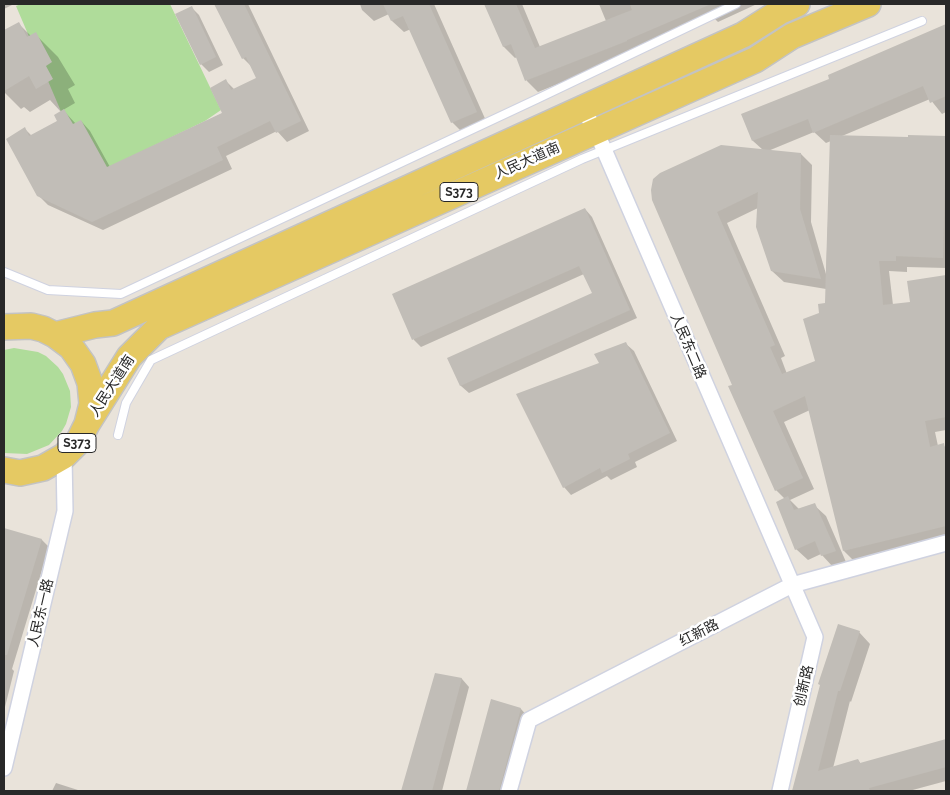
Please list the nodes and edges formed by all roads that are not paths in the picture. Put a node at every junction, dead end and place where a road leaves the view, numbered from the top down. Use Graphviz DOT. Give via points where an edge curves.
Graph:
graph roads {
  1 [pos="736,4"];
  2 [pos="797,4"];
  3 [pos="868,4"];
  4 [pos="922,21"];
  5 [pos="582,107"];
  6 [pos="596,131"];
  7 [pos="4,272"];
  8 [pos="4,309"];
  9 [pos="31,326"];
  10 [pos="4,327"];
  11 [pos="55,335"];
  12 [pos="87,424"];
  13 [pos="118,435"];
  14 [pos="64,456"];
  15 [pos="4,470"];
  16 [pos="946,543"];
  17 [pos="792,585"];
  18 [pos="4,768"];
  19 [pos="509,791"];
  20 [pos="780,791"];
  1 -- 7 [label="lane" via="121,294 48,290"];
  2 -- 5 [label="main road, 人民大道南 / S373" via="743,35"];
  3 -- 6 [label="main road, 人民大道南 / S373" via="792,36 756,60"];
  4 -- 13 [label="lane" via="582,159 151,360 126,403"];
  5 -- 6 [label="street, 人民东二路"];
  5 -- 11 [label="main road, 人民大道南 / S373" via="113,323"];
  6 -- 12 [label="main road, 人民大道南 / S373" via="159,327 129,357"];
  6 -- 17 [label="street, 人民东二路"];
  8 -- 9 [label="main road, S373"];
  9 -- 10 [label="main road, S373"];
  9 -- 11 [label="main road, S373"];
  11 -- 12 [label="main road, S373" via="71,347 83,364 90,383 92,404"];
  12 -- 14 [label="main road, S373" via="78,442"];
  14 -- 15 [label="main road, S373" via="43,468 20,472"];
  14 -- 18 [label="street, 人民东一路" via="65,511"];
  16 -- 17 [label="street, 红新路"];
  17 -- 19 [label="street, 红新路" via="529,720"];
  17 -- 20 [label="street, 创新路" via="815,637"];
}
